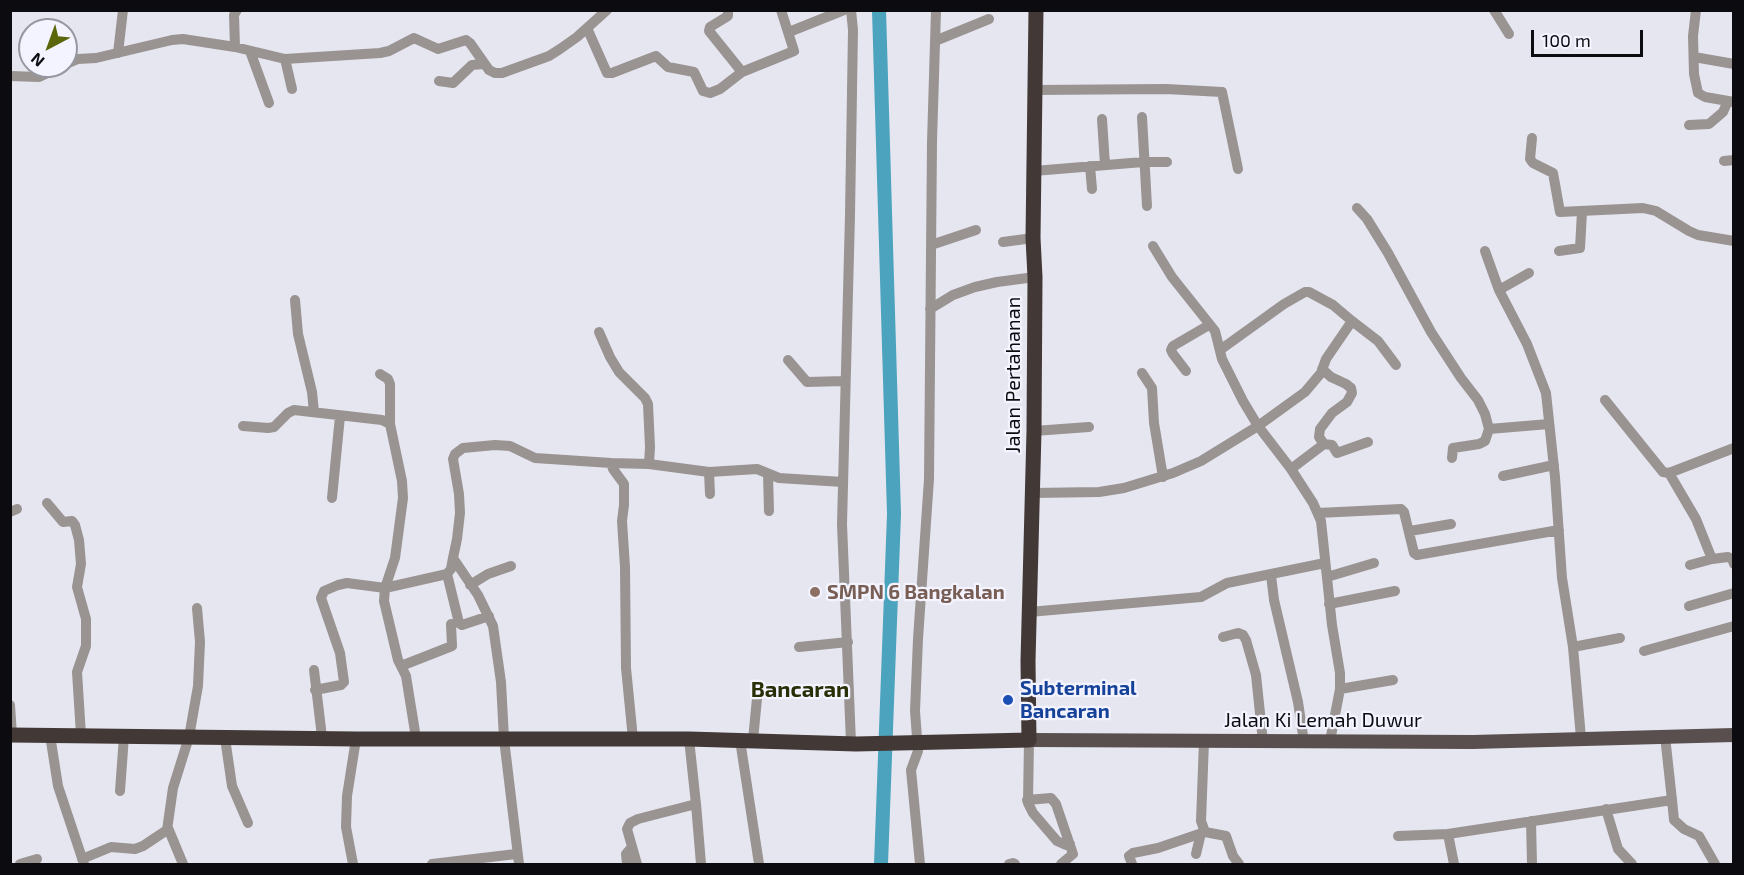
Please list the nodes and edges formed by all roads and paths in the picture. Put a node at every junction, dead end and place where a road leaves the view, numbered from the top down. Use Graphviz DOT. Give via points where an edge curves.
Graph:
graph roads {
  1 [pos="123,10"];
  2 [pos="237,10"];
  3 [pos="607,10"];
  4 [pos="728,10"];
  5 [pos="781,10"];
  6 [pos="844,10"];
  7 [pos="851,10"];
  8 [pos="936,10"];
  9 [pos="1036,10"];
  10 [pos="1494,10"];
  11 [pos="1696,10"];
  12 [pos="989,19"];
  13 [pos="587,28"];
  14 [pos="789,32"];
  15 [pos="1509,34"];
  16 [pos="935,41"];
  17 [pos="235,47"];
  18 [pos="250,51"];
  19 [pos="118,53"];
  20 [pos="1694,57"];
  21 [pos="78,59"];
  22 [pos="285,59"];
  23 [pos="484,63"];
  24 [pos="1734,64"];
  25 [pos="742,72"];
  26 [pos="439,81"];
  27 [pos="292,89"];
  28 [pos="1035,90"];
  29 [pos="1731,102"];
  30 [pos="269,103"];
  31 [pos="1142,117"];
  32 [pos="1102,119"];
  33 [pos="1689,126"];
  34 [pos="1532,138"];
  35 [pos="1143,162"];
  36 [pos="1167,162"];
  37 [pos="1105,165"];
  38 [pos="1090,166"];
  39 [pos="1238,169"];
  40 [pos="1034,171"];
  41 [pos="1092,189"];
  42 [pos="1147,206"];
  43 [pos="1357,208"];
  44 [pos="1582,212"];
  45 [pos="976,230"];
  46 [pos="1033,238"];
  47 [pos="1734,241"];
  48 [pos="1003,242"];
  49 [pos="931,245"];
  50 [pos="1153,246"];
  51 [pos="1485,251"];
  52 [pos="1559,251"];
  53 [pos="1529,273"];
  54 [pos="1035,277"];
  55 [pos="1499,290"];
  56 [pos="295,300"];
  57 [pos="930,309"];
  58 [pos="1352,321"];
  59 [pos="1209,325"];
  60 [pos="599,332"];
  61 [pos="1220,350"];
  62 [pos="788,360"];
  63 [pos="1396,364"];
  64 [pos="1322,369"];
  65 [pos="1186,371"];
  66 [pos="1142,373"];
  67 [pos="380,374"];
  68 [pos="845,381"];
  69 [pos="1605,400"];
  70 [pos="314,412"];
  71 [pos="340,416"];
  72 [pos="390,424"];
  73 [pos="1549,424"];
  74 [pos="243,426"];
  75 [pos="1258,426"];
  76 [pos="1089,427"];
  77 [pos="1489,429"];
  78 [pos="1034,430"];
  79 [pos="1368,442"];
  80 [pos="1324,444"];
  81 [pos="1734,448"];
  82 [pos="1452,458"];
  83 [pos="611,463"];
  84 [pos="649,464"];
  85 [pos="1554,465"];
  86 [pos="1291,469"];
  87 [pos="710,472"];
  88 [pos="1669,473"];
  89 [pos="768,474"];
  90 [pos="1503,476"];
  91 [pos="1163,477"];
  92 [pos="843,482"];
  93 [pos="1033,493"];
  94 [pos="710,494"];
  95 [pos="332,498"];
  96 [pos="47,503"];
  97 [pos="769,511"];
  98 [pos="1318,513"];
  99 [pos="1451,524"];
  100 [pos="1559,530"];
  101 [pos="1410,531"];
  102 [pos="453,558"];
  103 [pos="1712,559"];
  104 [pos="1325,563"];
  105 [pos="1374,563"];
  106 [pos="1734,564"];
  107 [pos="1690,565"];
  108 [pos="511,566"];
  109 [pos="447,574"];
  110 [pos="1271,575"];
  111 [pos="1327,577"];
  112 [pos="470,585"];
  113 [pos="385,588"];
  114 [pos="1395,591"];
  115 [pos="1734,593"];
  116 [pos="1329,604"];
  117 [pos="1689,606"];
  118 [pos="197,608"];
  119 [pos="1029,612"];
  120 [pos="489,616"];
  121 [pos="451,624"];
  122 [pos="1734,626"];
  123 [pos="1223,637"];
  124 [pos="1620,638"];
  125 [pos="848,642"];
  126 [pos="799,647"];
  127 [pos="1573,647"];
  128 [pos="1644,651"];
  129 [pos="401,666"];
  130 [pos="314,670"];
  131 [pos="1393,680"];
  132 [pos="758,688"];
  133 [pos="1340,689"];
  134 [pos="315,690"];
  135 [pos="10,705"];
  136 [pos="11,735"];
  137 [pos="50,735"];
  138 [pos="81,735"];
  139 [pos="1734,735"];
  140 [pos="124,736"];
  141 [pos="1665,736"];
  142 [pos="189,737"];
  143 [pos="322,737"];
  144 [pos="225,738"];
  145 [pos="416,738"];
  146 [pos="1581,738"];
  147 [pos="356,739"];
  148 [pos="504,739"];
  149 [pos="633,739"];
  150 [pos="688,739"];
  151 [pos="746,740"];
  152 [pos="1029,740"];
  153 [pos="1204,741"];
  154 [pos="1330,741"];
  155 [pos="915,742"];
  156 [pos="1263,742"];
  157 [pos="1304,742"];
  158 [pos="854,743"];
  159 [pos="120,791"];
  160 [pos="1027,800"];
  161 [pos="1672,800"];
  162 [pos="696,804"];
  163 [pos="1606,809"];
  164 [pos="1531,821"];
  165 [pos="248,823"];
  166 [pos="168,828"];
  167 [pos="1203,833"];
  168 [pos="1448,834"];
  169 [pos="1398,836"];
  170 [pos="1070,844"];
  171 [pos="632,847"];
  172 [pos="1196,854"];
  173 [pos="37,859"];
  174 [pos="518,859"];
  175 [pos="83,862"];
  176 [pos="20,864"];
  177 [pos="183,864"];
  178 [pos="353,864"];
  179 [pos="432,864"];
  180 [pos="627,864"];
  181 [pos="637,864"];
  182 [pos="701,864"];
  183 [pos="759,864"];
  184 [pos="920,864"];
  185 [pos="1009,864"];
  186 [pos="1015,864"];
  187 [pos="1061,864"];
  188 [pos="1131,864"];
  189 [pos="1239,864"];
  190 [pos="1454,864"];
  191 [pos="1532,864"];
  192 [pos="1632,864"];
  193 [pos="1715,864"];
  1 -- 19 [label="street"];
  2 -- 17 [label="street"];
  3 -- 13 [label="street"];
  4 -- 25 [label="street" via="728,16 709,31"];
  5 -- 14 [label="street"];
  6 -- 14 [label="street"];
  7 -- 68 [label="street"];
  8 -- 16 [label="street"];
  9 -- 28 [label="highway, Jalan Pertahanan"];
  10 -- 15 [label="street"];
  11 -- 20 [label="street"];
  12 -- 16 [label="street"];
  13 -- 23 [label="street" via="549,56 509,71 495,73"];
  13 -- 25 [label="street" via="607,73 656,56 668,67 694,72 703,91 710,93"];
  14 -- 25 [label="street" via="794,45 792,53"];
  16 -- 49 [label="street"];
  17 -- 18 [label="street"];
  17 -- 19 [label="street" via="183,39"];
  18 -- 22 [label="street"];
  18 -- 30 [label="street"];
  19 -- 21 [label="street"];
  20 -- 24 [label="street"];
  20 -- 29 [label="street" via="1698,93"];
  22 -- 23 [label="street" via="380,53 414,38 438,49 466,40"];
  22 -- 27 [label="street"];
  23 -- 26 [label="street" via="472,64 453,83"];
  28 -- 39 [label="street" via="1166,88 1222,92"];
  28 -- 40 [label="highway, Jalan Pertahanan"];
  29 -- 33 [label="street" via="1709,124"];
  31 -- 35 [label="street"];
  32 -- 37 [label="street"];
  34 -- 44 [label="street" via="1530,159 1552,173 1558,211"];
  35 -- 36 [label="street"];
  35 -- 37 [label="street"];
  35 -- 42 [label="street"];
  37 -- 38 [label="street"];
  38 -- 40 [label="street"];
  38 -- 41 [label="street"];
  40 -- 46 [label="highway, Jalan Pertahanan"];
  43 -- 77 [label="street" via="1388,252 1449,360 1478,400"];
  44 -- 47 [label="street" via="1643,208 1656,211 1689,231"];
  44 -- 52 [label="street" via="1580,248"];
  45 -- 49 [label="street"];
  46 -- 48 [label="street"];
  46 -- 54 [label="highway, Jalan Pertahanan"];
  49 -- 57 [label="street"];
  50 -- 59 [label="street"];
  51 -- 55 [label="street"];
  53 -- 55 [label="street"];
  54 -- 57 [label="street" via="975,287"];
  54 -- 78 [label="highway, Jalan Pertahanan"];
  55 -- 73 [label="street" via="1527,344 1546,393"];
  56 -- 70 [label="street"];
  57 -- 155 [label="street" via="929,480"];
  58 -- 61 [label="street" via="1333,305 1305,292"];
  58 -- 63 [label="street" via="1378,341"];
  58 -- 64 [label="street"];
  59 -- 61 [label="street"];
  59 -- 65 [label="street" via="1173,346 1173,354"];
  60 -- 84 [label="street" via="619,372 648,404"];
  61 -- 75 [label="street"];
  62 -- 68 [label="street" via="807,382"];
  64 -- 75 [label="street" via="1297,399"];
  64 -- 80 [label="street" via="1347,384 1352,393 1320,429 1319,437"];
  66 -- 91 [label="street" via="1152,388"];
  67 -- 72 [label="street" via="390,384"];
  68 -- 92 [label="street"];
  69 -- 88 [label="street" via="1663,472"];
  70 -- 71 [label="street"];
  70 -- 74 [label="street" via="292,410 268,428"];
  71 -- 72 [label="street"];
  71 -- 95 [label="street"];
  72 -- 113 [label="street" via="403,498 395,558"];
  73 -- 77 [label="street"];
  73 -- 85 [label="street"];
  75 -- 86 [label="street"];
  75 -- 91 [label="street" via="1201,461"];
  76 -- 78 [label="street"];
  77 -- 82 [label="street" via="1482,443 1453,448"];
  78 -- 93 [label="highway, Jalan Pertahanan"];
  79 -- 80 [label="street" via="1338,453 1332,445"];
  80 -- 86 [label="street"];
  81 -- 88 [label="street"];
  83 -- 84 [label="street"];
  83 -- 102 [label="street" via="535,458 510,446 459,450 453,459 459,513"];
  83 -- 149 [label="street" via="624,484 626,668"];
  84 -- 87 [label="street"];
  85 -- 90 [label="street"];
  85 -- 100 [label="street"];
  86 -- 98 [label="street"];
  87 -- 89 [label="street" via="757,469"];
  87 -- 94 [label="street"];
  88 -- 103 [label="street" via="1696,519"];
  89 -- 92 [label="street"];
  89 -- 97 [label="street"];
  91 -- 93 [label="street" via="1099,492"];
  92 -- 125 [label="street"];
  93 -- 119 [label="highway, Jalan Pertahanan"];
  96 -- 138 [label="street" via="63,522 72,521 79,540 81,564 77,587 86,620 86,646 77,672"];
  98 -- 101 [label="street" via="1401,509"];
  98 -- 104 [label="street"];
  99 -- 101 [label="street"];
  100 -- 101 [label="street" via="1417,555"];
  100 -- 127 [label="street"];
  102 -- 109 [label="street"];
  102 -- 112 [label="street"];
  103 -- 106 [label="street" via="1729,557"];
  103 -- 107 [label="street"];
  104 -- 110 [label="street"];
  104 -- 111 [label="street"];
  105 -- 111 [label="street"];
  108 -- 112 [label="street"];
  109 -- 113 [label="street"];
  109 -- 120 [label="street" via="459,624"];
  110 -- 119 [label="street" via="1227,583 1201,597"];
  110 -- 157 [label="street"];
  111 -- 116 [label="street"];
  112 -- 120 [label="street"];
  113 -- 129 [label="street" via="385,610"];
  113 -- 134 [label="street" via="347,583 322,594 340,653 344,682 341,686"];
  114 -- 116 [label="street"];
  115 -- 117 [label="street"];
  116 -- 133 [label="street"];
  118 -- 142 [label="street" via="201,667"];
  119 -- 152 [label="highway, Jalan Pertahanan"];
  120 -- 148 [label="street" via="501,682"];
  121 -- 129 [label="street" via="452,646"];
  122 -- 128 [label="street"];
  123 -- 156 [label="street" via="1238,633 1246,640 1256,675"];
  124 -- 127 [label="street"];
  125 -- 126 [label="street"];
  125 -- 158 [label="street"];
  127 -- 146 [label="street"];
  129 -- 145 [label="street"];
  130 -- 134 [label="street"];
  131 -- 133 [label="street"];
  132 -- 151 [label="street"];
  133 -- 154 [label="street"];
  134 -- 143 [label="street"];
  135 -- 136 [label="street"];
  136 -- 137 [label="highway, Jalan Ki Lemah Duwur"];
  137 -- 138 [label="highway, Jalan Ki Lemah Duwur"];
  137 -- 175 [label="street" via="58,786"];
  138 -- 140 [label="highway, Jalan Ki Lemah Duwur"];
  139 -- 141 [label="main road, Jalan Ki Lemah Duwur"];
  140 -- 142 [label="highway, Jalan Ki Lemah Duwur"];
  140 -- 159 [label="street"];
  141 -- 146 [label="main road, Jalan Ki Lemah Duwur"];
  141 -- 161 [label="street"];
  142 -- 144 [label="highway, Jalan Ki Lemah Duwur"];
  142 -- 166 [label="street" via="173,788"];
  143 -- 144 [label="highway, Jalan Ki Lemah Duwur"];
  143 -- 147 [label="highway, Jalan Ki Lemah Duwur"];
  144 -- 165 [label="street" via="232,786"];
  145 -- 147 [label="highway, Jalan Ki Lemah Duwur"];
  145 -- 148 [label="highway, Jalan Ki Lemah Duwur"];
  146 -- 154 [label="main road, Jalan Ki Lemah Duwur"];
  147 -- 178 [label="street" via="346,827"];
  148 -- 149 [label="highway, Jalan Ki Lemah Duwur"];
  148 -- 174 [label="street"];
  149 -- 150 [label="highway, Jalan Ki Lemah Duwur"];
  150 -- 151 [label="highway, Jalan Ki Lemah Duwur"];
  150 -- 162 [label="street"];
  151 -- 158 [label="highway, Jalan Ki Lemah Duwur"];
  151 -- 183 [label="street"];
  152 -- 153 [label="main road, Jalan Ki Lemah Duwur"];
  152 -- 155 [label="highway, Jalan Ki Lemah Duwur"];
  152 -- 160 [label="street"];
  153 -- 156 [label="main road, Jalan Ki Lemah Duwur"];
  153 -- 167 [label="street"];
  154 -- 157 [label="main road, Jalan Ki Lemah Duwur"];
  155 -- 158 [label="highway, Jalan Ki Lemah Duwur"];
  155 -- 184 [label="street" via="918,751 911,770"];
  156 -- 157 [label="main road, Jalan Ki Lemah Duwur"];
  160 -- 170 [label="street" via="1057,841"];
  160 -- 170 [label="street" via="1053,800"];
  161 -- 163 [label="street"];
  161 -- 193 [label="street" via="1674,819 1700,836"];
  162 -- 171 [label="street" via="633,821 627,829"];
  162 -- 182 [label="street"];
  163 -- 164 [label="street"];
  163 -- 192 [label="street" via="1618,849"];
  164 -- 168 [label="street"];
  164 -- 191 [label="street"];
  166 -- 175 [label="street" via="143,846 111,848"];
  166 -- 177 [label="street"];
  167 -- 172 [label="street"];
  167 -- 188 [label="street" via="1158,849 1132,853 1128,856"];
  167 -- 189 [label="street" via="1226,836"];
  168 -- 169 [label="street"];
  168 -- 190 [label="street"];
  170 -- 187 [label="street" via="1073,854"];
  171 -- 180 [label="street" via="626,854"];
  171 -- 181 [label="street"];
  173 -- 176 [label="street"];
  174 -- 179 [label="street"];
  185 -- 186 [label="street"];
}
